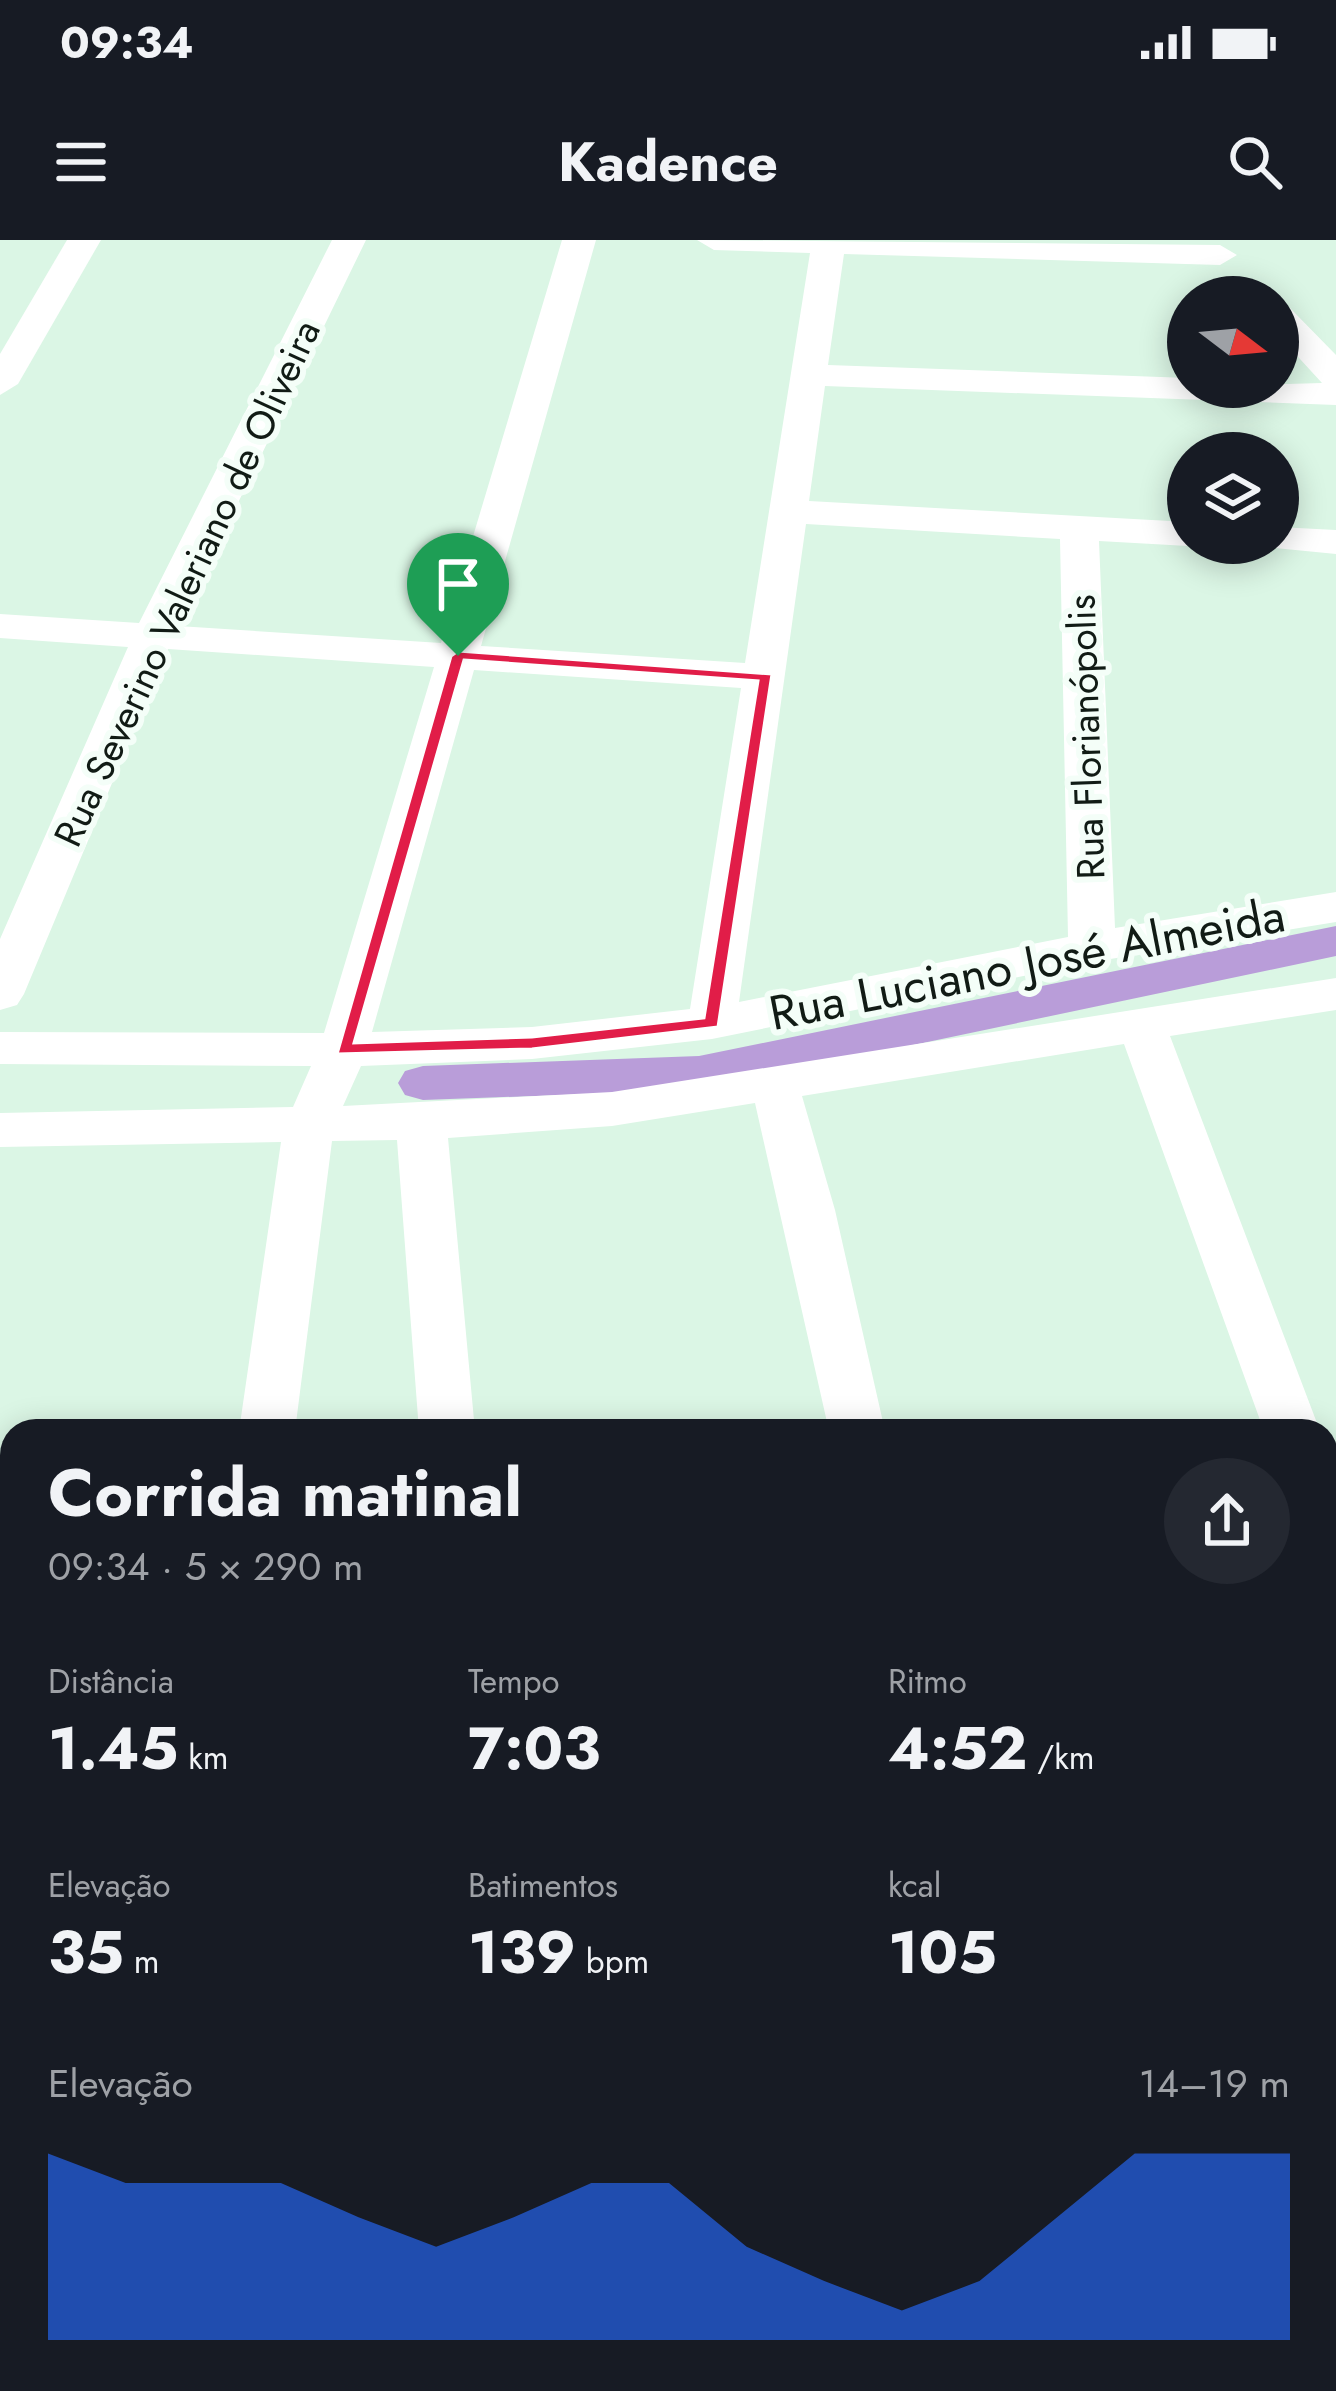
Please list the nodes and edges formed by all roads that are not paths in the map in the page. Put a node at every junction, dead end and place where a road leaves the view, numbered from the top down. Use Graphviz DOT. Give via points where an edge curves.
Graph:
graph roads {
  1 [pos="84,240"];
  2 [pos="349,240"];
  3 [pos="579,240"];
  4 [pos="714,240"];
  5 [pos="829,243"];
  6 [pos="1219,247"];
  7 [pos="1242,276"];
  8 [pos="1299,337"];
  9 [pos="812,375"];
  10 [pos="1336,376"];
  11 [pos="0,385"];
  12 [pos="1336,394"];
  13 [pos="789,527"];
  14 [pos="1167,536"];
  15 [pos="1299,540"];
  16 [pos="1336,542"];
  17 [pos="1080,543"];
  18 [pos="0,626"];
  19 [pos="154,633"];
  20 [pos="458,656"];
  21 [pos="766,677"];
  22 [pos="1332,906"];
  23 [pos="1092,947"];
  24 [pos="0,994"];
  25 [pos="1336,994"];
  26 [pos="712,1023"];
  27 [pos="1142,1027"];
  28 [pos="0,1048"];
  29 [pos="343,1050"];
  30 [pos="775,1087"];
  31 [pos="421,1123"];
  32 [pos="309,1126"];
  33 [pos="0,1130"];
  34 [pos="269,1419"];
  35 [pos="446,1419"];
  36 [pos="854,1419"];
  37 [pos="1288,1419"];
  1 -- 11 [label="street"];
  2 -- 19 [label="street, Rua Severino Valeriano de Oliveira"];
  3 -- 20 [label="street"];
  4 -- 5 [label="street"];
  5 -- 6 [label="street"];
  5 -- 9 [label="street"];
  6 -- 7 [label="street"];
  8 -- 10 [label="street"];
  9 -- 12 [label="street"];
  9 -- 13 [label="street"];
  13 -- 17 [label="street"];
  13 -- 21 [label="street"];
  14 -- 17 [label="street"];
  15 -- 16 [label="street"];
  17 -- 23 [label="street, Rua Florianópolis"];
  18 -- 19 [label="street"];
  19 -- 20 [label="street"];
  19 -- 24 [label="street, Rua Severino Valeriano de Oliveira"];
  20 -- 21 [label="street"];
  20 -- 29 [label="street"];
  21 -- 26 [label="street"];
  22 -- 23 [label="street, Rua Luciano José Almeida"];
  23 -- 26 [label="street, Rua Luciano José Almeida"];
  25 -- 27 [label="street, Rua Luciano José Almeida"];
  26 -- 29 [label="street, Rua Luciano José Almeida" via="532,1043"];
  27 -- 30 [label="street, Rua Luciano José Almeida"];
  27 -- 37 [label="street"];
  28 -- 29 [label="street, Rua Luciano José Almeida"];
  29 -- 32 [label="street"];
  30 -- 31 [label="street, Rua Luciano José Almeida"];
  30 -- 36 [label="street"];
  31 -- 32 [label="street, Rua Luciano José Almeida"];
  31 -- 35 [label="street"];
  32 -- 33 [label="street, Rua Luciano José Almeida"];
  32 -- 34 [label="street"];
}
